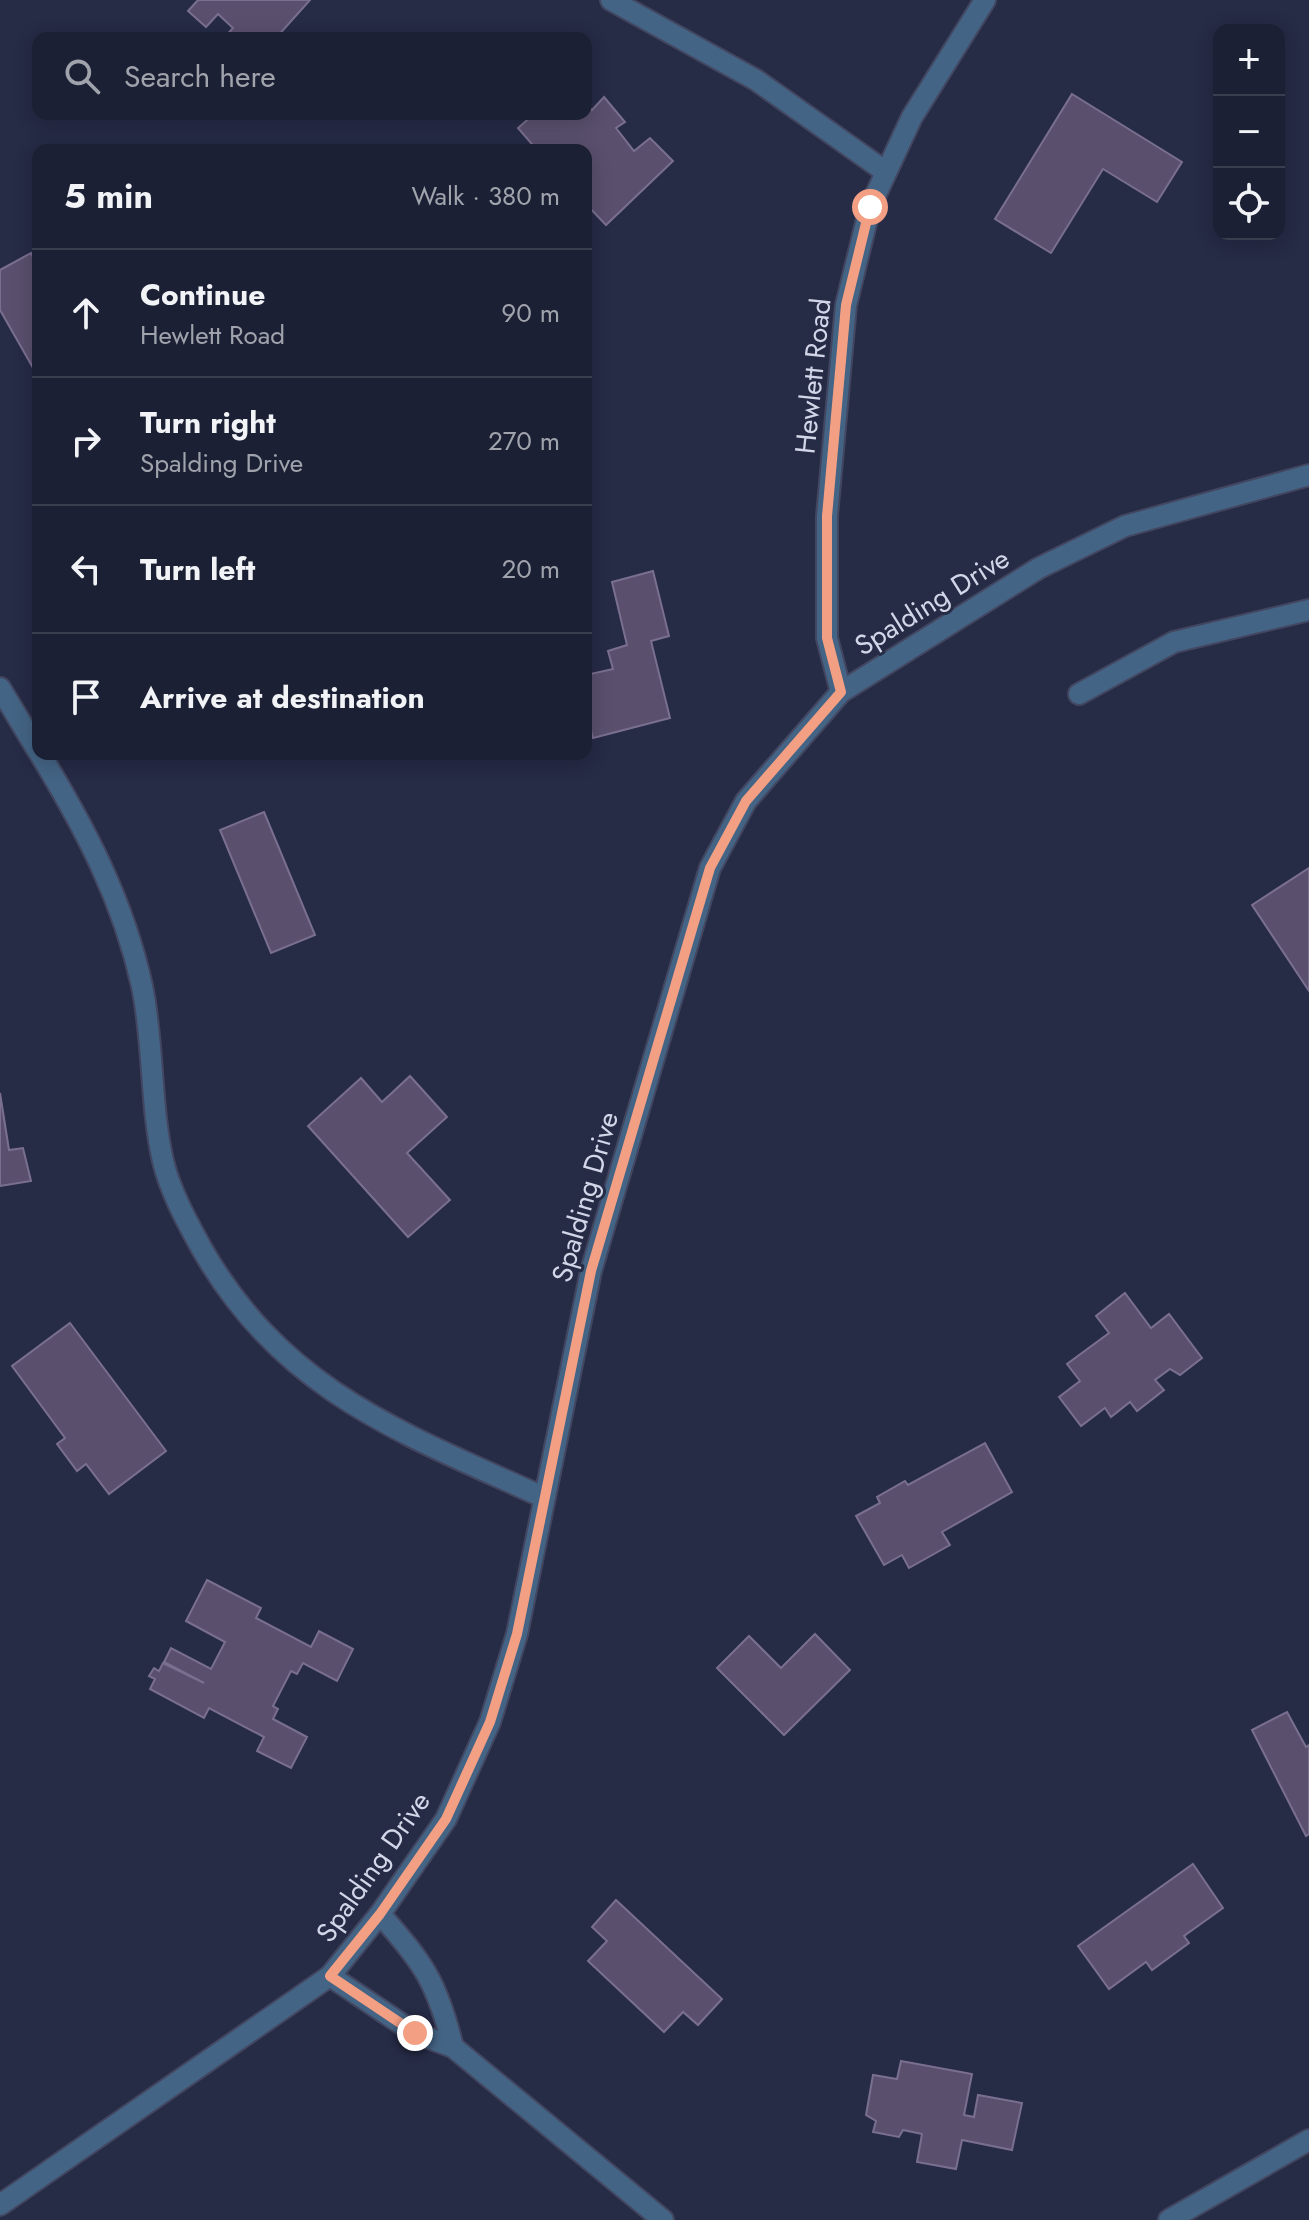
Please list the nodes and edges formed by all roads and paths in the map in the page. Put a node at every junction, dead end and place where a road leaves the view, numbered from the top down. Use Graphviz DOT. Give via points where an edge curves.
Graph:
graph roads {
  1 [pos="611,0"];
  2 [pos="985,0"];
  3 [pos="886,172"];
  4 [pos="1309,475"];
  5 [pos="1309,610"];
  6 [pos="0,688"];
  7 [pos="841,692"];
  8 [pos="1079,694"];
  9 [pos="32,741"];
  10 [pos="44,760"];
  11 [pos="543,1497"];
  12 [pos="380,1914"];
  13 [pos="330,1976"];
  14 [pos="453,2047"];
  15 [pos="1309,2140"];
  16 [pos="0,2205"];
  17 [pos="663,2220"];
  18 [pos="1169,2220"];
  1 -- 3 [label="street" via="756,80"];
  2 -- 3 [label="street, Hewlett Road" via="912,117"];
  3 -- 7 [label="street, Hewlett Road" via="870,207 846,305 827,516 827,638"];
  4 -- 7 [label="street, Spalding Drive" via="1125,526 1039,568"];
  5 -- 8 [label="street" via="1174,642"];
  6 -- 9 [label="street"];
  7 -- 11 [label="street, Spalding Drive" via="746,801 710,868 591,1271"];
  10 -- 11 [label="street" via="116,894 142,987 163,1161 185,1219 219,1279 272,1343 336,1396"];
  11 -- 12 [label="street, Spalding Drive" via="517,1634 490,1722 446,1819"];
  12 -- 13 [label="street, Spalding Drive"];
  12 -- 14 [label="street" via="423,1963 443,2005"];
  13 -- 14 [label="street" via="415,2033"];
  13 -- 16 [label="street, Spalding Drive"];
  14 -- 17 [label="street"];
  15 -- 18 [label="street"];
}
